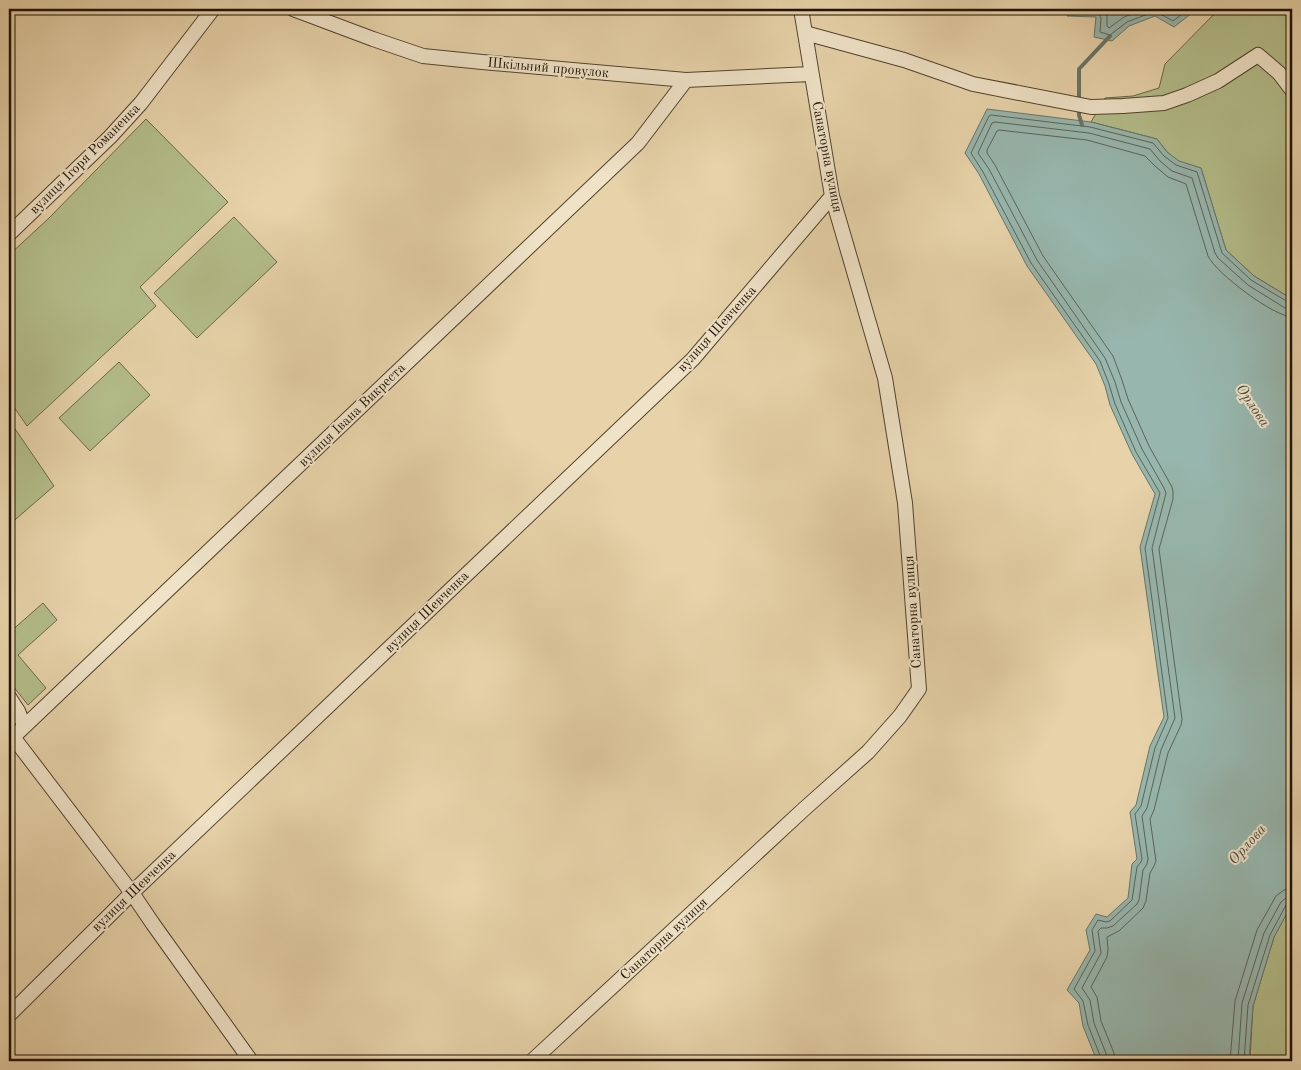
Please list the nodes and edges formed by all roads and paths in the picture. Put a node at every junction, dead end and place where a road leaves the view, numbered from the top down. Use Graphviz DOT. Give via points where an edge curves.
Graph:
graph roads {
  1 [pos="213,9"];
  2 [pos="293,9"];
  3 [pos="800,9"];
  4 [pos="805,33"];
  5 [pos="812,74"];
  6 [pos="686,80"];
  7 [pos="1292,90"];
  8 [pos="832,196"];
  9 [pos="9,234"];
  10 [pos="9,697"];
  11 [pos="24,726"];
  12 [pos="11,739"];
  13 [pos="132,893"];
  14 [pos="9,1015"];
  15 [pos="251,1061"];
  16 [pos="532,1061"];
  1 -- 9 [label="street, вулиця Ігоря Романенка" via="123,123"];
  2 -- 6 [label="street, Шкільний провулок" via="423,56"];
  3 -- 4 [label="street, Санаторна вулиця"];
  4 -- 5 [label="street, Санаторна вулиця"];
  4 -- 7 [label="street" via="904,60 973,84 1091,107 1164,103 1187,96 1258,56 1279,73"];
  5 -- 6 [label="street, Шкільний провулок"];
  5 -- 8 [label="street, Санаторна вулиця"];
  6 -- 11 [label="street, вулиця Івана Викреста" via="638,143"];
  8 -- 13 [label="street, вулиця Шевченка" via="693,359"];
  8 -- 16 [label="street, Санаторна вулиця" via="885,378 905,503 919,689 868,752"];
  10 -- 11 [label="street"];
  11 -- 12 [label="street, вулиця Івана Викреста"];
  12 -- 13 [label="street"];
  13 -- 14 [label="street, вулиця Шевченка"];
  13 -- 15 [label="street"];
}
